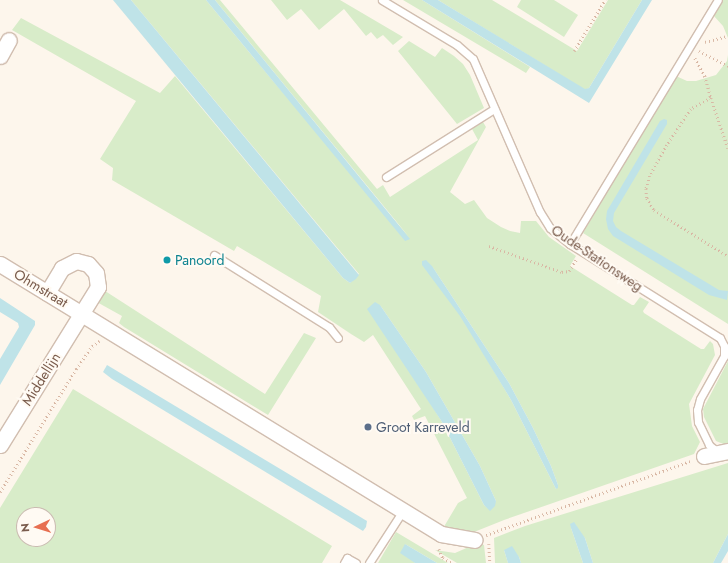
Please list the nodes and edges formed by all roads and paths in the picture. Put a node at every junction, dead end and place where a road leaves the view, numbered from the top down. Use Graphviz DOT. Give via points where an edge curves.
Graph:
graph roads {
  1 [pos="382,0"];
  2 [pos="605,0"];
  3 [pos="718,0"];
  4 [pos="728,36"];
  5 [pos="9,40"];
  6 [pos="689,47"];
  7 [pos="574,51"];
  8 [pos="0,56"];
  9 [pos="728,66"];
  10 [pos="711,98"];
  11 [pos="494,109"];
  12 [pos="728,148"];
  13 [pos="386,177"];
  14 [pos="570,244"];
  15 [pos="489,246"];
  16 [pos="581,250"];
  17 [pos="214,255"];
  18 [pos="728,256"];
  19 [pos="0,264"];
  20 [pos="47,292"];
  21 [pos="82,313"];
  22 [pos="338,338"];
  23 [pos="98,342"];
  24 [pos="0,445"];
  25 [pos="724,452"];
  26 [pos="704,456"];
  27 [pos="0,492"];
  28 [pos="402,512"];
  29 [pos="474,540"];
  30 [pos="438,547"];
  31 [pos="344,563"];
  32 [pos="356,563"];
  33 [pos="369,563"];
  34 [pos="452,563"];
  35 [pos="490,563"];
  1 -- 11 [label="lane, Oude-Stationsweg" via="457,45 473,59"];
  2 -- 7 [label="path"];
  3 -- 6 [label="lane"];
  4 -- 6 [label="path"];
  5 -- 8 [label="street"];
  6 -- 9 [label="path"];
  6 -- 10 [label="path" via="705,76"];
  6 -- 14 [label="lane"];
  10 -- 12 [label="path"];
  10 -- 18 [label="path" via="691,109 667,145 650,176 646,188 647,198 654,210"];
  11 -- 13 [label="lane"];
  11 -- 14 [label="lane, Oude-Stationsweg" via="545,222"];
  14 -- 16 [label="lane, Oude-Stationsweg"];
  15 -- 16 [label="path" via="562,272 569,271"];
  16 -- 25 [label="lane, Oude-Stationsweg" via="720,338 724,346 724,356 696,410 698,422 709,444"];
  17 -- 22 [label="lane" via="329,328"];
  19 -- 20 [label="street, Ohmstraat"];
  20 -- 21 [label="street, Ohmstraat"];
  20 -- 21 [label="street, Middellijn" via="62,268 76,260 88,264 96,273 98,286"];
  21 -- 24 [label="street, Middellijn"];
  21 -- 28 [label="street"];
  23 -- 27 [label="path" via="92,346 76,369"];
  25 -- 26 [label="street, Oude-Stationsweg"];
  26 -- 35 [label="path" via="489,534"];
  28 -- 29 [label="street" via="441,534"];
  28 -- 33 [label="lane"];
  30 -- 34 [label="path" via="443,558"];
  31 -- 32 [label="lane" via="347,558"];
}
